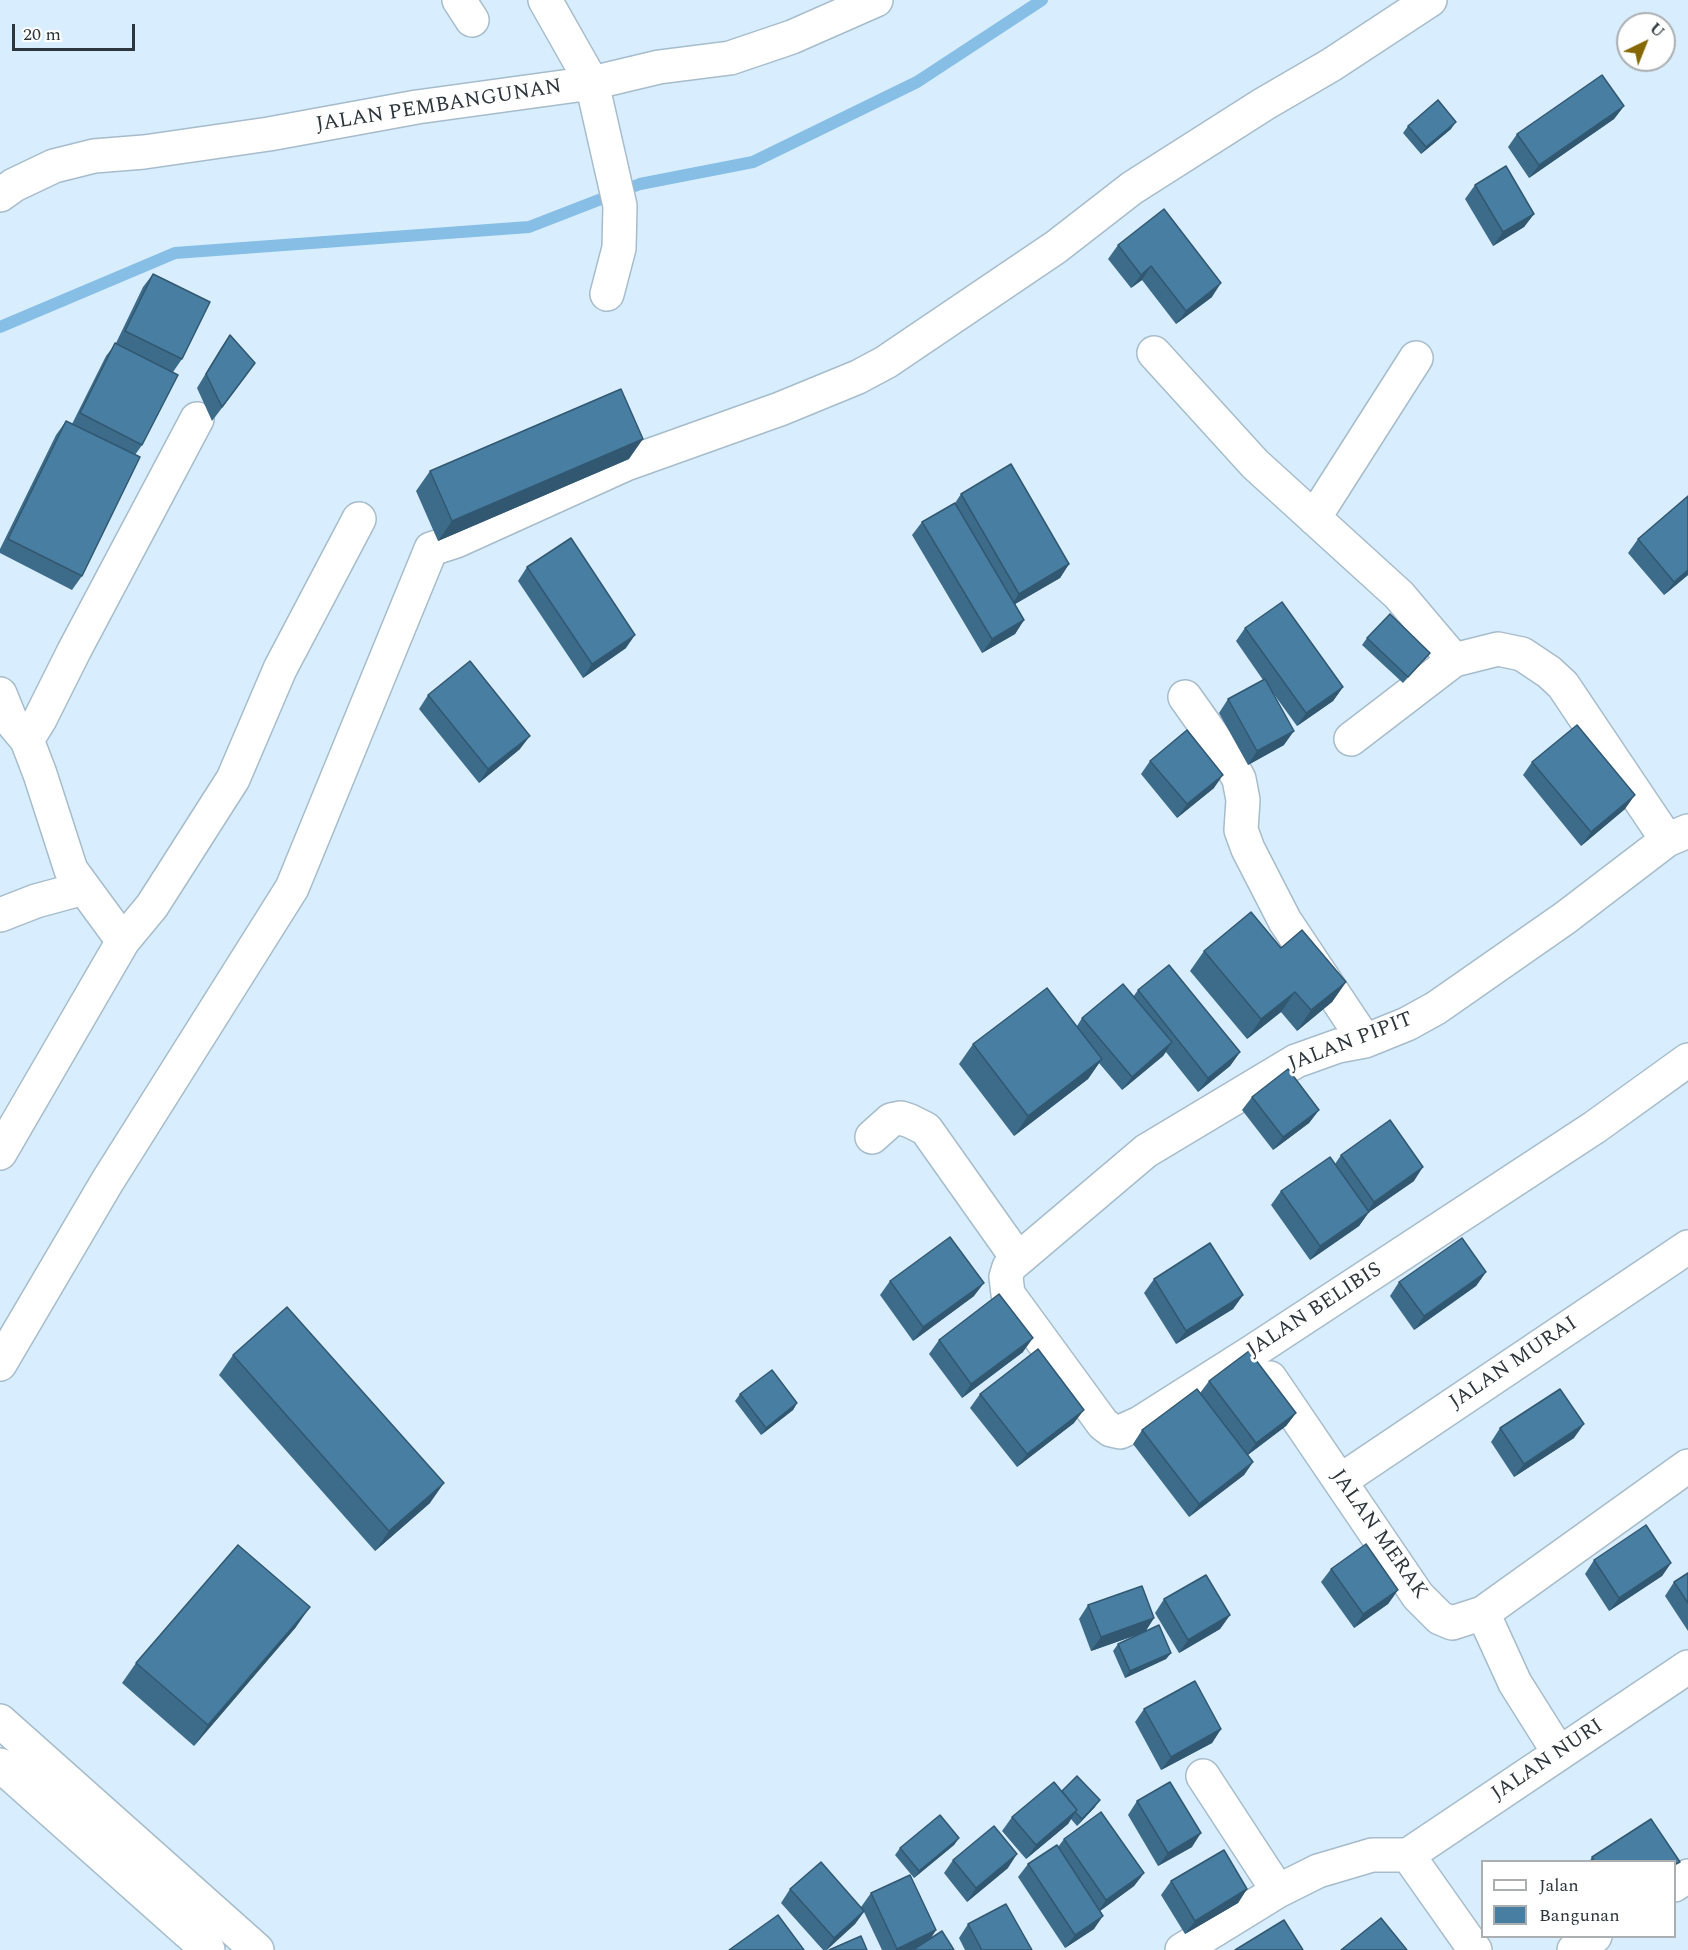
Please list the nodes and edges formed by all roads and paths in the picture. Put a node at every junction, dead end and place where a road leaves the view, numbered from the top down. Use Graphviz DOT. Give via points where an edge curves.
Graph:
graph roads {
  1 [pos="545,0"];
  2 [pos="876,0"];
  3 [pos="1430,0"];
  4 [pos="592,83"];
  5 [pos="0,195"];
  6 [pos="606,294"];
  7 [pos="1154,353"];
  8 [pos="1416,357"];
  9 [pos="197,419"];
  10 [pos="1314,518"];
  11 [pos="359,519"];
  12 [pos="1454,660"];
  13 [pos="0,694"];
  14 [pos="1185,697"];
  15 [pos="1351,739"];
  16 [pos="27,740"];
  17 [pos="1677,835"];
  18 [pos="84,888"];
  19 [pos="0,915"];
  20 [pos="123,941"];
  21 [pos="1365,1041"];
  22 [pos="1688,1060"];
  23 [pos="872,1137"];
  24 [pos="0,1153"];
  25 [pos="1688,1247"];
  26 [pos="1018,1259"];
  27 [pos="1252,1352"];
  28 [pos="0,1364"];
  29 [pos="1688,1466"];
  30 [pos="1340,1481"];
  31 [pos="1483,1612"];
  32 [pos="1688,1667"];
  33 [pos="0,1721"];
  34 [pos="1559,1753"];
  35 [pos="0,1765"];
  36 [pos="1203,1776"];
  37 [pos="1408,1855"];
  38 [pos="1278,1891"];
  39 [pos="1592,1938"];
  40 [pos="208,1950"];
  41 [pos="256,1950"];
  42 [pos="1182,1950"];
  43 [pos="1475,1950"];
  44 [pos="1574,1950"];
  1 -- 4 [label="street"];
  2 -- 4 [label="street, JALAN PEMBANGUNAN" via="792,37 730,58 659,67"];
  3 -- 28 [label="street" via="1132,188 1056,247 877,367 780,409 626,464 431,549 292,888 107,1182"];
  4 -- 5 [label="street, JALAN PEMBANGUNAN" via="417,107 269,134 94,156 54,166"];
  4 -- 6 [label="street" via="620,206 619,248"];
  7 -- 10 [label="street" via="1255,464"];
  8 -- 10 [label="street"];
  9 -- 16 [label="street"];
  10 -- 12 [label="street" via="1399,595"];
  11 -- 20 [label="street" via="279,669 233,779 152,906"];
  12 -- 15 [label="street"];
  12 -- 17 [label="street" via="1498,649 1522,654 1549,672"];
  13 -- 16 [label="street" via="11,721"];
  14 -- 21 [label="street" via="1239,779 1241,830 1285,921"];
  16 -- 18 [label="street" via="71,870"];
  17 -- 21 [label="street, JALAN PIPIT" via="1445,1001 1407,1024"];
  18 -- 19 [label="street"];
  18 -- 20 [label="street"];
  20 -- 24 [label="street"];
  21 -- 26 [label="street, JALAN PIPIT" via="1296,1061 1146,1151"];
  22 -- 27 [label="street, JALAN BELIBIS" via="1595,1127"];
  23 -- 26 [label="street" via="891,1120 902,1118 926,1129"];
  25 -- 30 [label="street, JALAN MURAI"];
  26 -- 27 [label="street, JALAN BELIBIS" via="1009,1267 1006,1277 1008,1294 1102,1424 1111,1430 1120,1432 1140,1423"];
  27 -- 30 [label="street, JALAN MERAK"];
  29 -- 31 [label="street, JALAN MERAK"];
  30 -- 31 [label="street, JALAN MERAK" via="1418,1596 1440,1618 1452,1623"];
  31 -- 34 [label="street" via="1515,1683"];
  32 -- 34 [label="street, JALAN NURI"];
  33 -- 41 [label="street"];
  34 -- 37 [label="street, JALAN NURI"];
  35 -- 40 [label="street"];
  36 -- 38 [label="street"];
  37 -- 38 [label="street" via="1372,1855 1344,1862"];
  37 -- 43 [label="street"];
  38 -- 42 [label="street"];
  39 -- 44 [label="street"];
}
